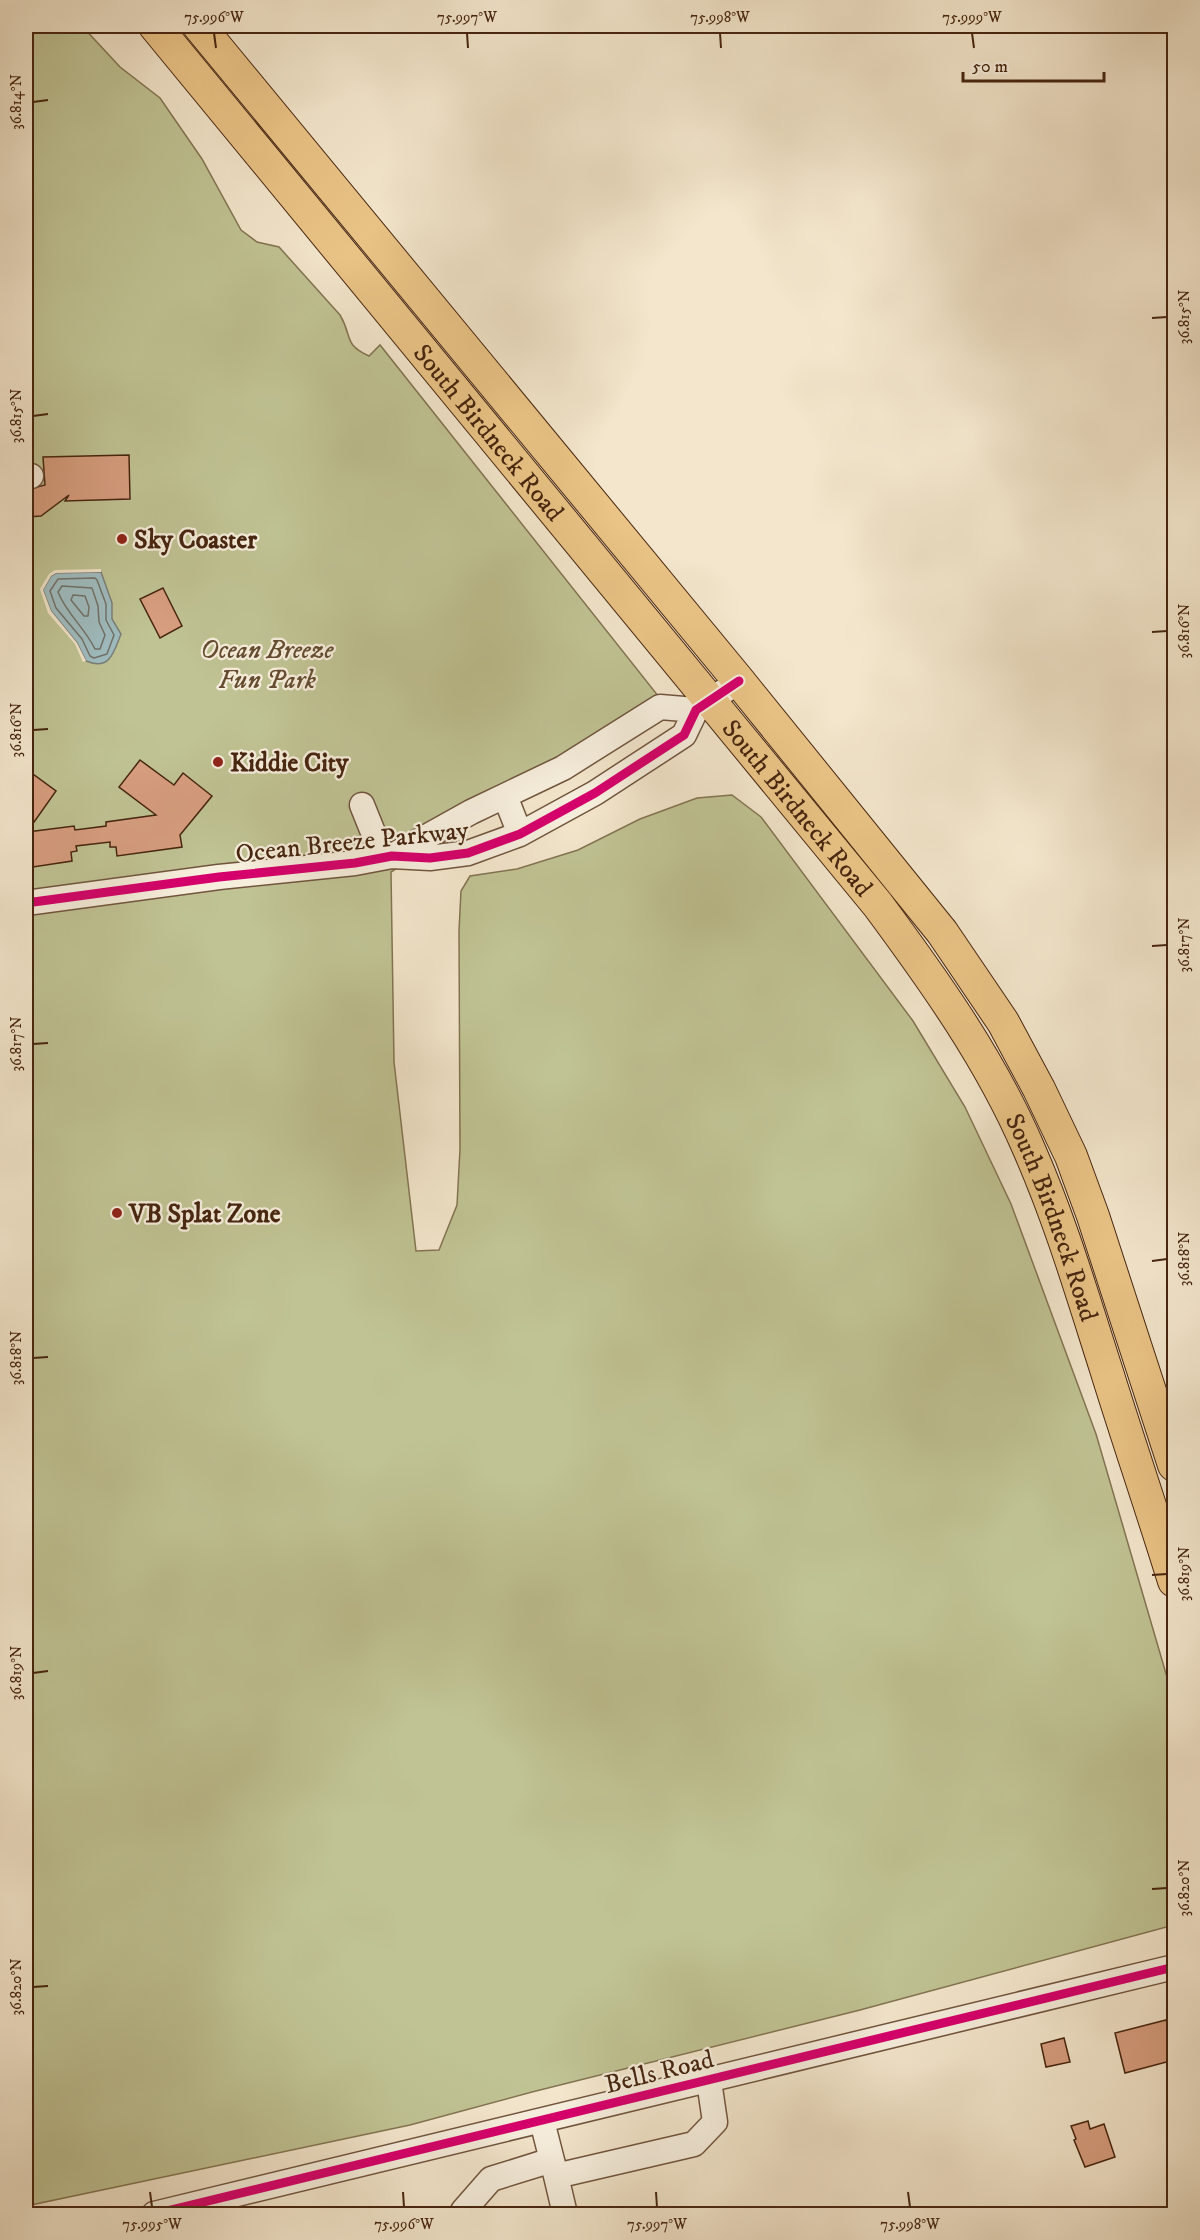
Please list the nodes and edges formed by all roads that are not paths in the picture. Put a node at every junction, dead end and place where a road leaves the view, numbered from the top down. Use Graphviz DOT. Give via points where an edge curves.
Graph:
graph roads {
  1 [pos="155,26"];
  2 [pos="200,26"];
  3 [pos="739,681"];
  4 [pos="703,706"];
  5 [pos="505,796"];
  6 [pos="362,805"];
  7 [pos="520,834"];
  8 [pos="388,857"];
  9 [pos="26,903"];
  10 [pos="1174,1465"];
  11 [pos="1174,1581"];
  12 [pos="1174,1967"];
  13 [pos="709,2080"];
  14 [pos="542,2121"];
  15 [pos="554,2168"];
  16 [pos="154,2214"];
  17 [pos="464,2214"];
  18 [pos="565,2214"];
  1 -- 4 [label="main road, South Birdneck Road" via="472,408"];
  2 -- 3 [label="main road, South Birdneck Road"];
  3 -- 4 [label="street, Ocean Breeze Parkway"];
  3 -- 10 [label="main road, South Birdneck Road" via="942,932 1013,1041 1071,1156"];
  4 -- 5 [label="street, Ocean Breeze Parkway" via="660,707 563,768"];
  4 -- 7 [label="street, Ocean Breeze Parkway" via="684,735 595,793"];
  4 -- 11 [label="main road, South Birdneck Road" via="878,905 963,1023 997,1083 1055,1212"];
  5 -- 7 [label="street"];
  5 -- 8 [label="street, Ocean Breeze Parkway"];
  6 -- 8 [label="street"];
  7 -- 8 [label="street, Ocean Breeze Parkway" via="468,853 430,858"];
  8 -- 9 [label="street, Ocean Breeze Parkway"];
  12 -- 13 [label="street, Bells Road"];
  13 -- 14 [label="street, Bells Road"];
  13 -- 15 [label="street" via="715,2122 694,2144"];
  14 -- 15 [label="street"];
  14 -- 16 [label="street, Bells Road"];
  15 -- 17 [label="street" via="491,2179"];
  15 -- 18 [label="street"];
}
